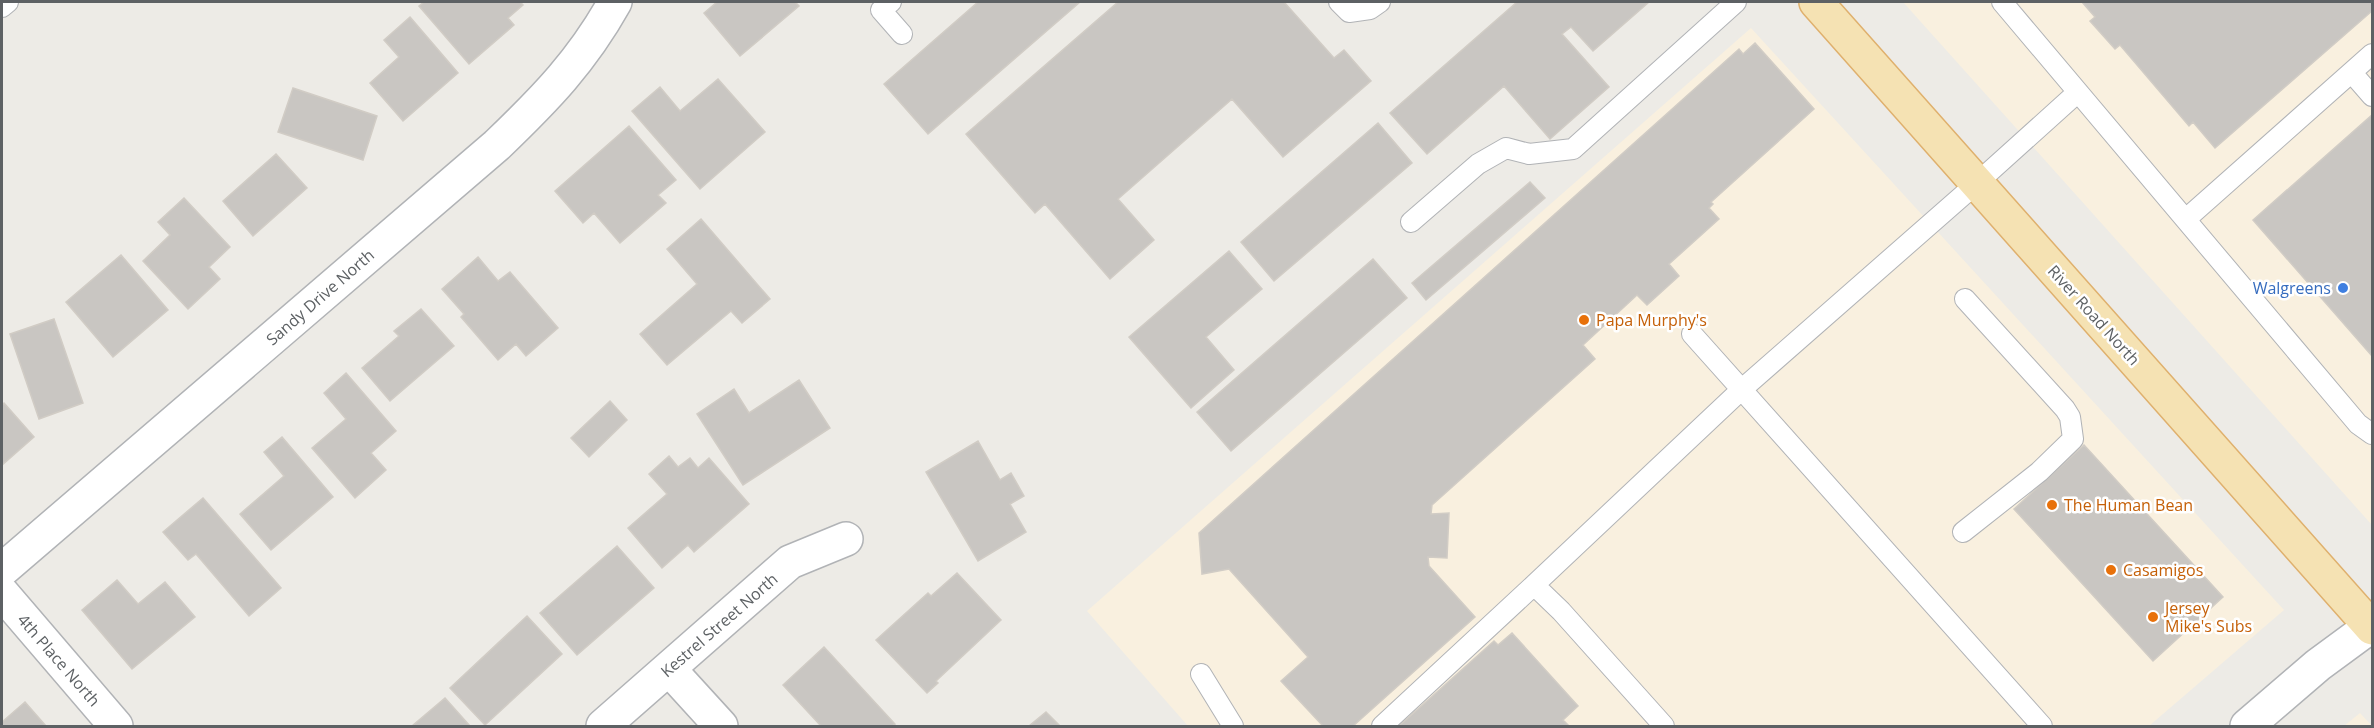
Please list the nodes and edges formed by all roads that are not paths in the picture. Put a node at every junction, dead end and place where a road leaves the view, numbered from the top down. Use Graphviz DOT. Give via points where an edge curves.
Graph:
graph roads {
  1 [pos="8,2"];
  2 [pos="615,2"];
  3 [pos="891,2"];
  4 [pos="1339,2"];
  5 [pos="1380,2"];
  6 [pos="1736,2"];
  7 [pos="1816,2"];
  8 [pos="2002,2"];
  9 [pos="2,7"];
  10 [pos="902,34"];
  11 [pos="2373,54"];
  12 [pos="2352,73"];
  13 [pos="2078,92"];
  14 [pos="2373,96"];
  15 [pos="1977,183"];
  16 [pos="2186,219"];
  17 [pos="1411,222"];
  18 [pos="1965,299"];
  19 [pos="1692,334"];
  20 [pos="1741,390"];
  21 [pos="2373,434"];
  22 [pos="1963,532"];
  23 [pos="846,539"];
  24 [pos="2,570"];
  25 [pos="1534,585"];
  26 [pos="2,593"];
  27 [pos="2372,627"];
  28 [pos="669,669"];
  29 [pos="1201,674"];
  30 [pos="116,726"];
  31 [pos="603,726"];
  32 [pos="721,726"];
  33 [pos="1233,726"];
  34 [pos="1382,726"];
  35 [pos="1664,726"];
  36 [pos="2042,726"];
  37 [pos="2247,726"];
  1 -- 9 [label="lane"];
  2 -- 24 [label="street, Sandy Drive North" via="573,67 497,145"];
  3 -- 10 [label="lane" via="881,10"];
  4 -- 5 [label="lane" via="1349,12 1370,9"];
  6 -- 17 [label="lane" via="1573,149 1529,154 1506,148 1478,164"];
  7 -- 15 [label="main road, River Road North"];
  8 -- 13 [label="lane"];
  11 -- 12 [label="lane"];
  12 -- 14 [label="lane"];
  12 -- 16 [label="lane"];
  13 -- 15 [label="lane"];
  13 -- 16 [label="lane"];
  15 -- 20 [label="lane"];
  15 -- 27 [label="main road, River Road North"];
  16 -- 21 [label="lane" via="2358,424"];
  18 -- 22 [label="lane" via="2064,409 2070,417 2073,439 2039,472"];
  19 -- 20 [label="lane"];
  20 -- 25 [label="lane"];
  20 -- 36 [label="lane"];
  23 -- 28 [label="street, Kestrel Street North" via="790,562"];
  25 -- 34 [label="lane"];
  25 -- 35 [label="lane"];
  26 -- 30 [label="street, 4th Place North"];
  27 -- 37 [label="street" via="2318,665"];
  28 -- 31 [label="street, Kestrel Street North"];
  28 -- 32 [label="street"];
  29 -- 33 [label="lane"];
}
